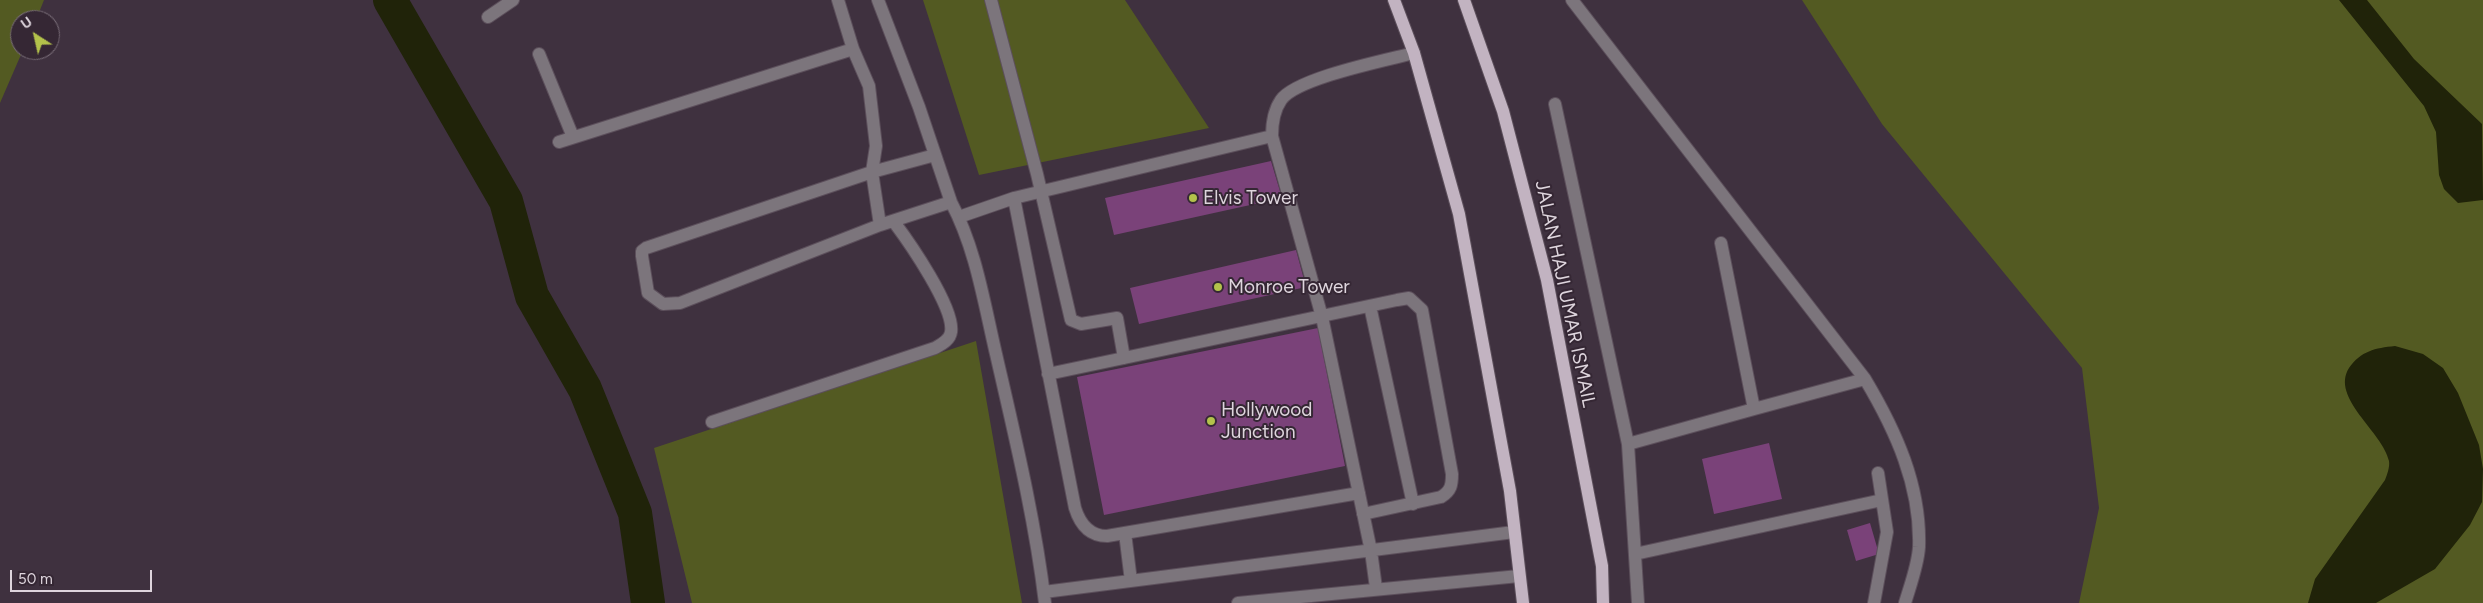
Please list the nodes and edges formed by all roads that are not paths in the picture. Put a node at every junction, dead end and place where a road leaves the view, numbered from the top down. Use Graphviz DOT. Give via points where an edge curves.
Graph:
graph roads {
  1 [pos="513,0"];
  2 [pos="838,0"];
  3 [pos="878,0"];
  4 [pos="991,0"];
  5 [pos="1394,0"];
  6 [pos="1464,0"];
  7 [pos="1572,0"];
  8 [pos="488,17"];
  9 [pos="853,49"];
  10 [pos="539,54"];
  11 [pos="1414,54"];
  12 [pos="1555,104"];
  13 [pos="1272,136"];
  14 [pos="573,137"];
  15 [pos="559,142"];
  16 [pos="935,155"];
  17 [pos="872,172"];
  18 [pos="1041,192"];
  19 [pos="1014,198"];
  20 [pos="951,202"];
  21 [pos="958,217"];
  22 [pos="894,222"];
  23 [pos="880,225"];
  24 [pos="1721,243"];
  25 [pos="1370,306"];
  26 [pos="1322,317"];
  27 [pos="1124,358"];
  28 [pos="1048,374"];
  29 [pos="1866,379"];
  30 [pos="1754,409"];
  31 [pos="712,422"];
  32 [pos="1628,444"];
  33 [pos="1878,473"];
  34 [pos="1359,493"];
  35 [pos="1882,500"];
  36 [pos="1413,504"];
  37 [pos="1362,514"];
  38 [pos="1514,532"];
  39 [pos="1125,533"];
  40 [pos="1371,551"];
  41 [pos="1635,554"];
  42 [pos="1519,576"];
  43 [pos="1131,581"];
  44 [pos="1376,588"];
  45 [pos="1045,598"];
  46 [pos="1296,600"];
  47 [pos="1265,602"];
  48 [pos="1238,603"];
  49 [pos="1522,603"];
  50 [pos="1603,603"];
  51 [pos="1638,603"];
  52 [pos="1874,603"];
  53 [pos="1905,603"];
  1 -- 8 [label="street"];
  2 -- 9 [label="street"];
  3 -- 16 [label="street"];
  4 -- 18 [label="street"];
  5 -- 11 [label="main road"];
  6 -- 50 [label="main road, JALAN HAJI UMAR ISMAIL" via="1503,111 1546,280 1602,566"];
  7 -- 29 [label="street"];
  9 -- 14 [label="street"];
  9 -- 17 [label="street" via="869,86 876,146"];
  10 -- 14 [label="street"];
  11 -- 13 [label="street" via="1358,67 1294,90 1282,98 1272,125"];
  11 -- 38 [label="main road" via="1459,214 1510,491"];
  12 -- 32 [label="street"];
  13 -- 18 [label="street"];
  13 -- 26 [label="street"];
  14 -- 15 [label="street"];
  16 -- 17 [label="street"];
  16 -- 20 [label="street"];
  17 -- 23 [label="street"];
  17 -- 23 [label="street" via="646,248 642,256 648,293 663,304 680,303"];
  18 -- 19 [label="street"];
  18 -- 27 [label="street" via="1071,320 1082,324 1117,318"];
  19 -- 21 [label="street"];
  19 -- 28 [label="street"];
  20 -- 21 [label="street"];
  20 -- 22 [label="street"];
  21 -- 45 [label="street" via="973,257 1028,492"];
  22 -- 23 [label="street"];
  22 -- 31 [label="street" via="932,279 951,321 951,334 946,342"];
  24 -- 30 [label="street"];
  25 -- 26 [label="street"];
  25 -- 36 [label="street"];
  25 -- 36 [label="street" via="1409,298 1422,310 1452,485 1449,492 1441,497"];
  26 -- 27 [label="street"];
  26 -- 34 [label="street"];
  27 -- 28 [label="street"];
  28 -- 39 [label="street" via="1078,519 1097,536"];
  29 -- 30 [label="street"];
  29 -- 53 [label="street" via="1890,420 1914,485 1919,548"];
  30 -- 32 [label="street"];
  32 -- 41 [label="street"];
  33 -- 35 [label="street"];
  34 -- 37 [label="street"];
  34 -- 39 [label="street"];
  35 -- 41 [label="street"];
  35 -- 52 [label="street" via="1887,532"];
  36 -- 37 [label="street"];
  37 -- 40 [label="street"];
  38 -- 40 [label="street"];
  38 -- 42 [label="main road"];
  39 -- 43 [label="street"];
  40 -- 43 [label="street"];
  40 -- 44 [label="street"];
  41 -- 51 [label="street"];
  42 -- 44 [label="street"];
  42 -- 49 [label="main road"];
  43 -- 45 [label="street"];
  44 -- 46 [label="street"];
  46 -- 47 [label="street"];
  47 -- 48 [label="street"];
}
